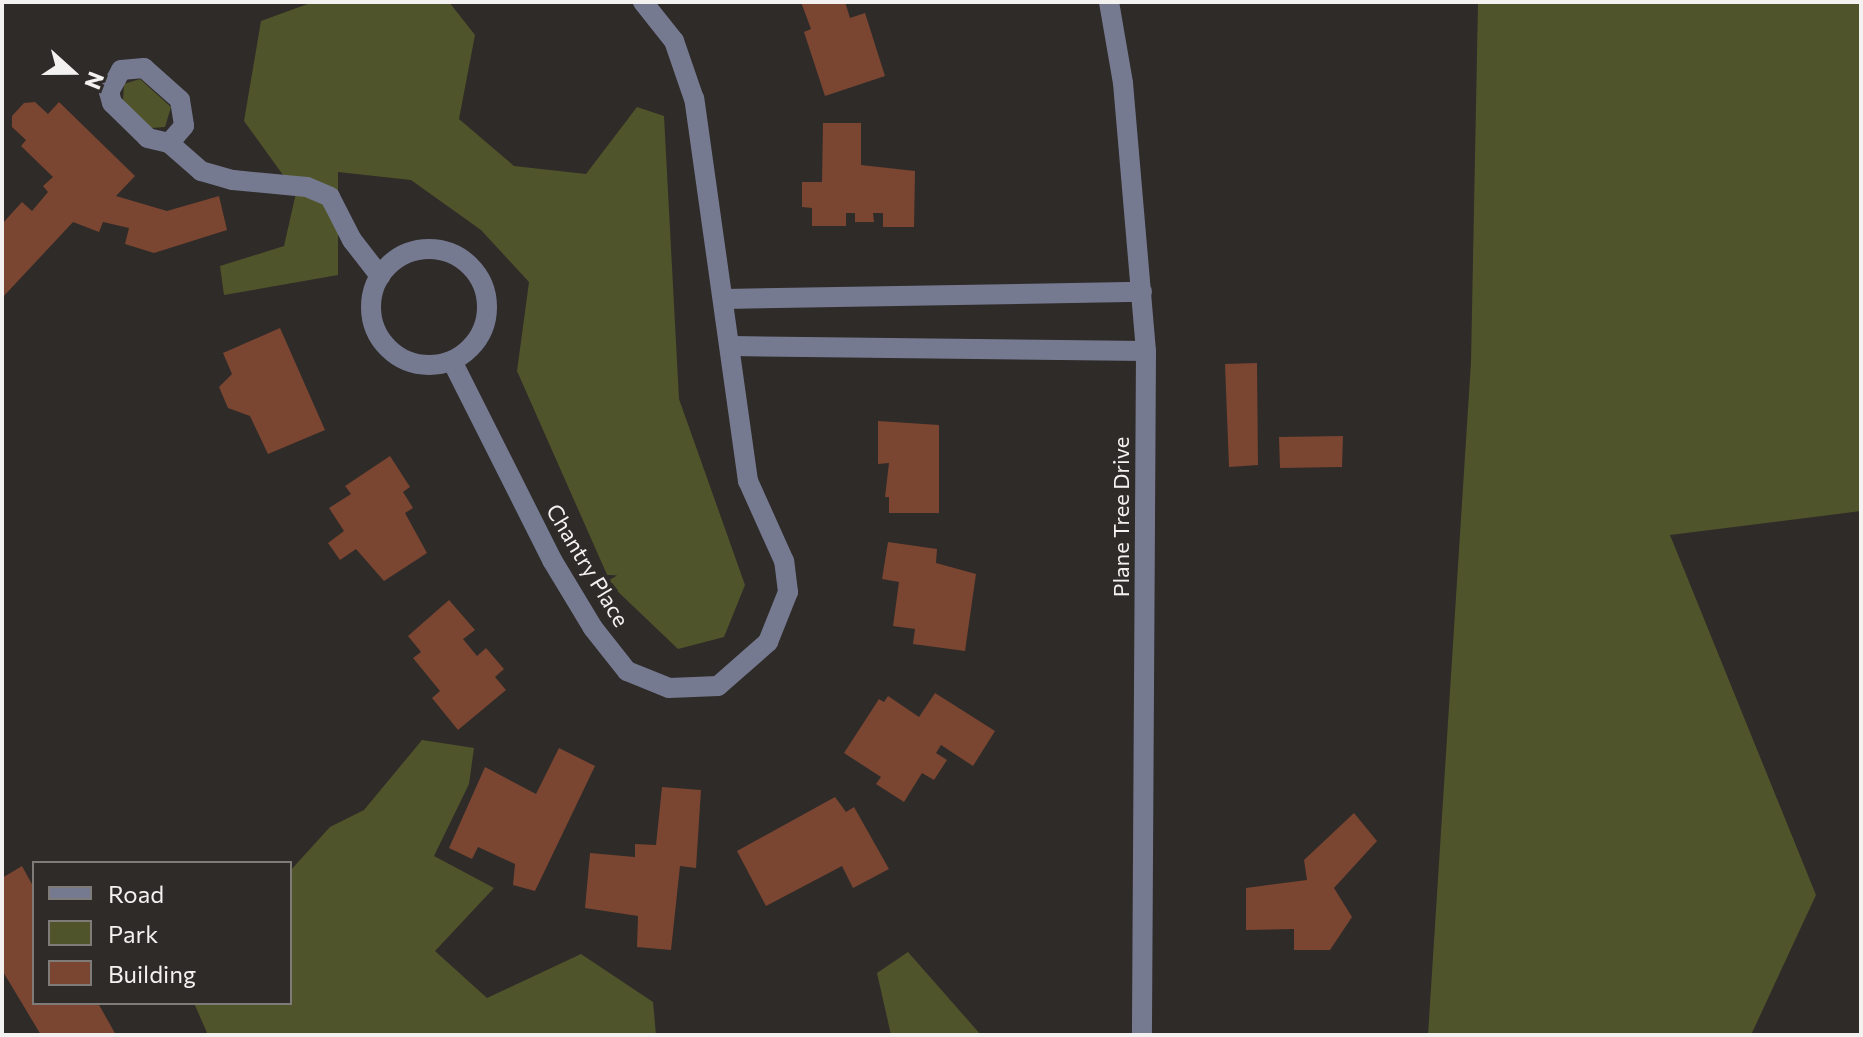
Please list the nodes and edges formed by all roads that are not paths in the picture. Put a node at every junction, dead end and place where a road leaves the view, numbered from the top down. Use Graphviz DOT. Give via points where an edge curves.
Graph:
graph roads {
  1 [pos="643,2"];
  2 [pos="1109,2"];
  3 [pos="169,143"];
  4 [pos="380,276"];
  5 [pos="1142,292"];
  6 [pos="725,299"];
  7 [pos="731,346"];
  8 [pos="1146,351"];
  9 [pos="452,361"];
  10 [pos="1142,1035"];
  1 -- 6 [label="street, Chantry Place" via="674,41 694,99"];
  2 -- 5 [label="street, Plane Tree Drive" via="1123,83"];
  3 -- 4 [label="street" via="201,171 233,180 307,187 330,197 352,240"];
  4 -- 9 [label="street" via="371,311 385,345 415,364"];
  4 -- 9 [label="street" via="393,261 421,250 450,253 467,263 487,296 487,316 481,335"];
  5 -- 6 [label="street"];
  5 -- 8 [label="street, Plane Tree Drive"];
  6 -- 7 [label="street, Chantry Place"];
  7 -- 8 [label="street"];
  7 -- 9 [label="street, Chantry Place" via="748,481 784,561 788,592 768,642 718,686 691,690 669,688 627,671 593,628 552,560"];
  8 -- 10 [label="street, Plane Tree Drive"];
}
